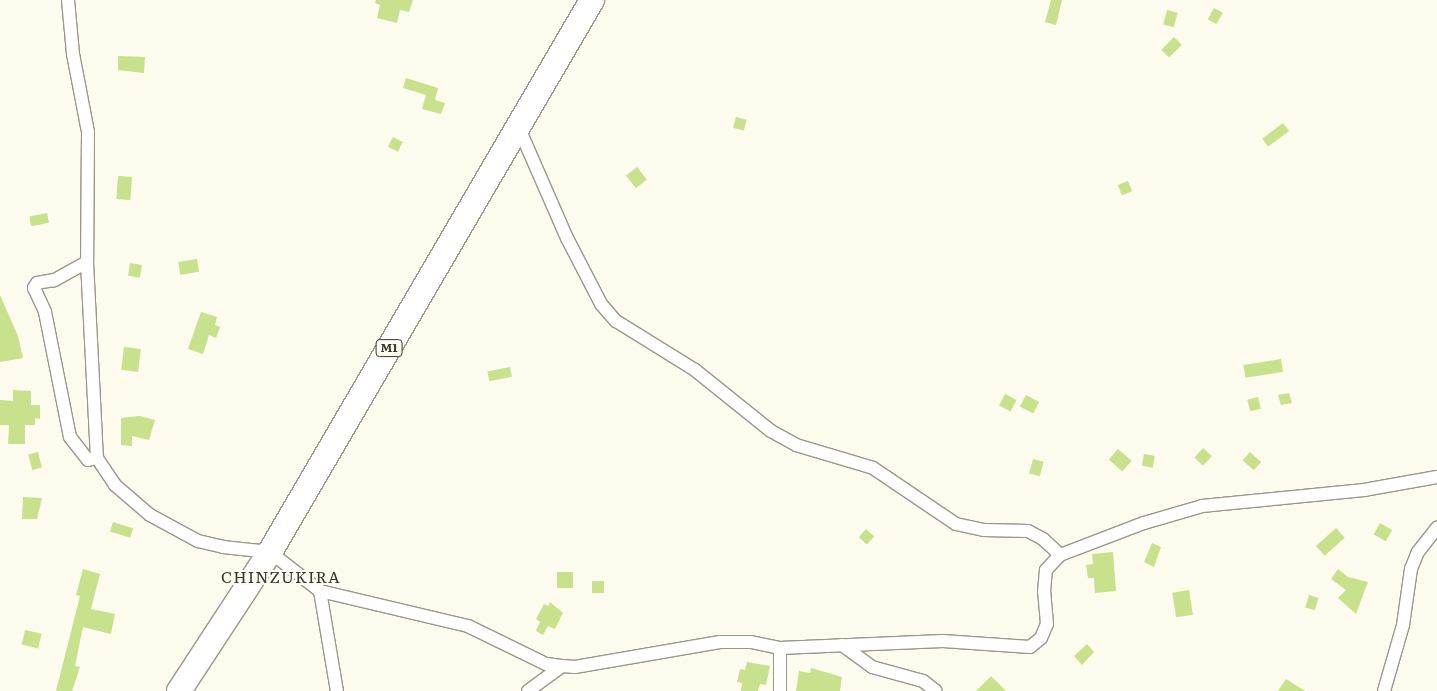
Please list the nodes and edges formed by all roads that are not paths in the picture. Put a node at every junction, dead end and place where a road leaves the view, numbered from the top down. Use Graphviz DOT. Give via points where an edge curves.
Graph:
graph roads {
  1 [pos="68,0"];
  2 [pos="592,0"];
  3 [pos="518,126"];
  4 [pos="87,262"];
  5 [pos="98,458"];
  6 [pos="1437,477"];
  7 [pos="1437,528"];
  8 [pos="270,552"];
  9 [pos="1060,555"];
  10 [pos="320,591"];
  11 [pos="842,645"];
  12 [pos="780,648"];
  13 [pos="562,666"];
  14 [pos="179,691"];
  15 [pos="337,691"];
  16 [pos="528,691"];
  17 [pos="780,691"];
  18 [pos="936,691"];
  19 [pos="1384,691"];
  1 -- 4 [label="street" via="73,54 88,132"];
  2 -- 3 [label="highway, M1"];
  3 -- 8 [label="highway, M1"];
  3 -- 9 [label="street" via="566,238 601,304 616,321 695,370 771,431 796,445 873,468 956,524 984,530 1028,531 1043,539"];
  4 -- 5 [label="street"];
  4 -- 5 [label="street" via="54,280 37,283 34,288 45,312 70,437 88,460"];
  5 -- 8 [label="street" via="115,485 150,515 198,541 223,548"];
  6 -- 9 [label="street" via="1364,490 1202,506 1144,523"];
  7 -- 19 [label="street" via="1418,552 1411,569 1403,625"];
  8 -- 10 [label="street"];
  8 -- 14 [label="highway, M1"];
  9 -- 11 [label="street" via="1046,570 1047,624 1041,638 1030,646 943,641"];
  10 -- 13 [label="street" via="468,626 546,664"];
  10 -- 15 [label="street"];
  11 -- 12 [label="street"];
  11 -- 18 [label="street" via="872,667 922,681"];
  12 -- 13 [label="street" via="752,642 720,642 575,667"];
  12 -- 17 [label="street"];
  13 -- 16 [label="street"];
}
